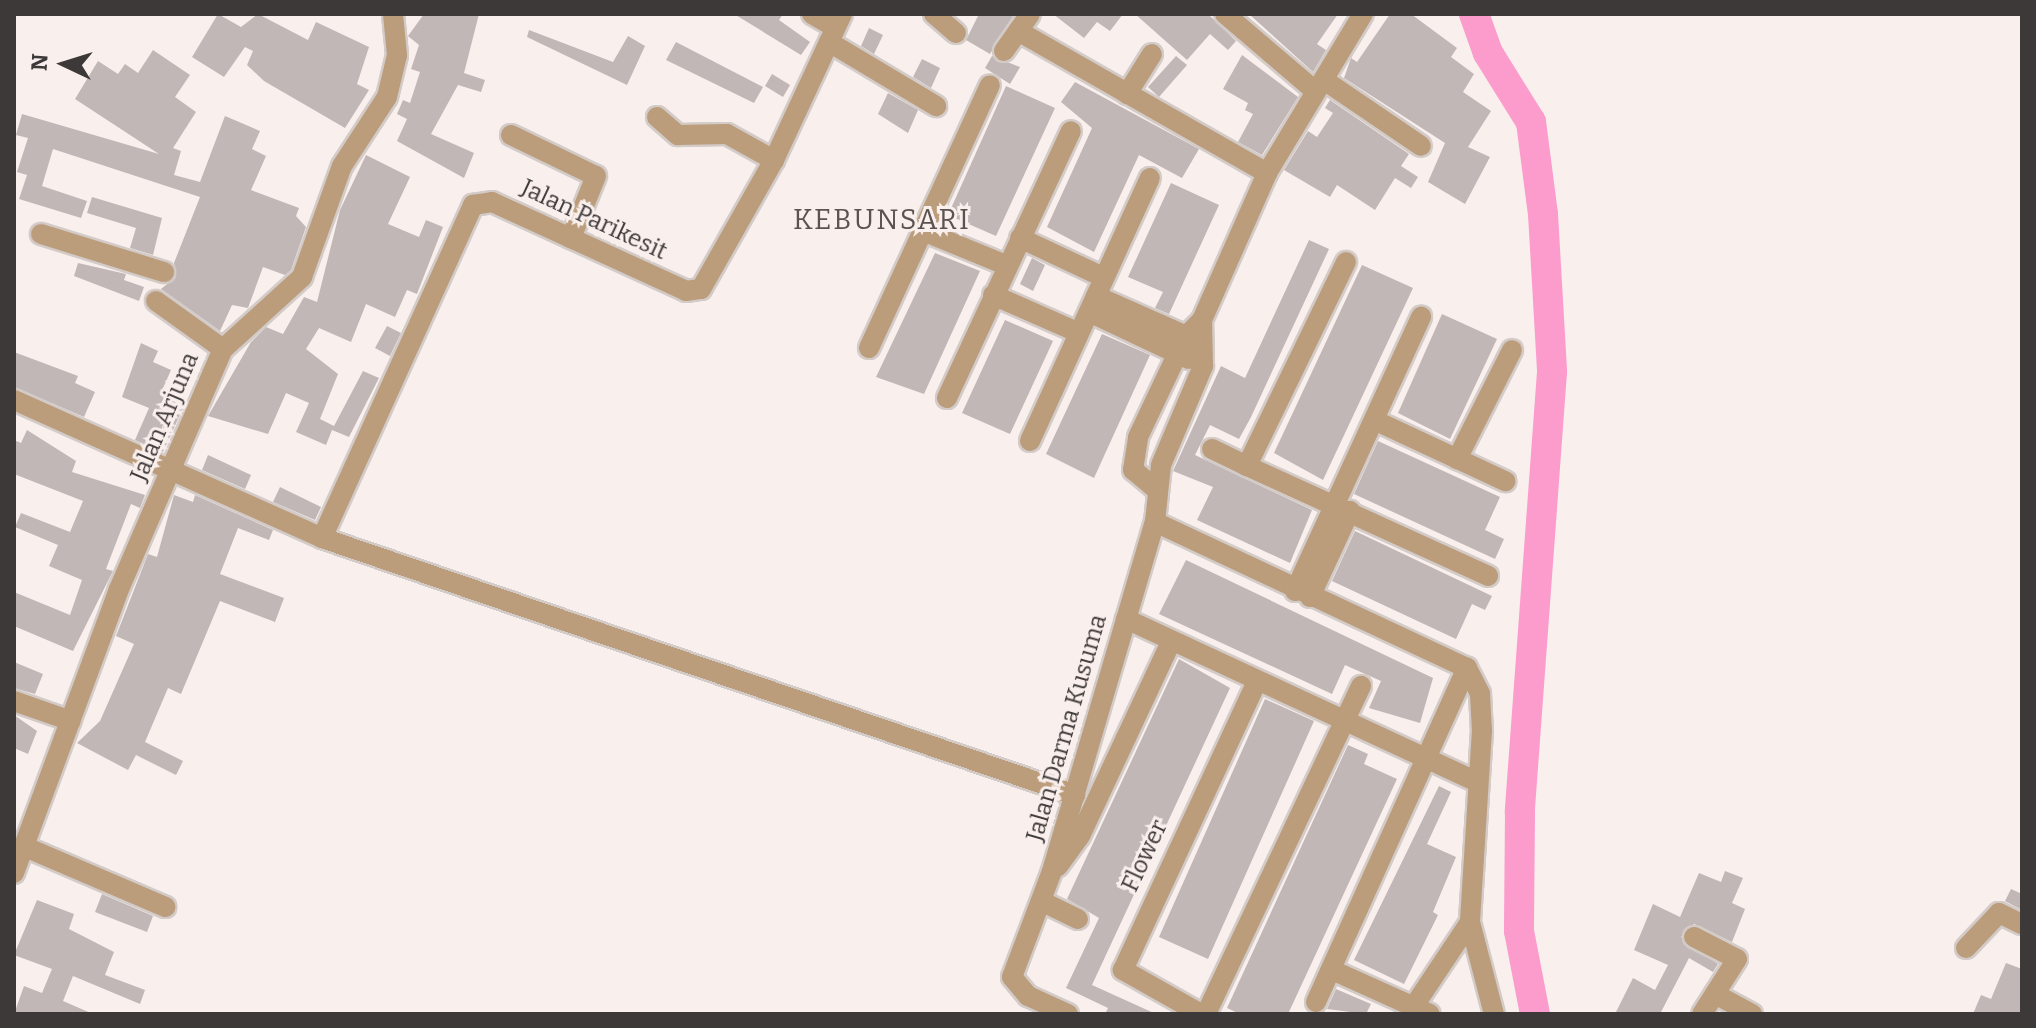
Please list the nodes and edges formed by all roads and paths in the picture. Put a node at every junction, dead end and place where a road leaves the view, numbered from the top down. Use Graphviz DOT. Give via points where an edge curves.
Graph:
graph roads {
  1 [pos="393,14"];
  2 [pos="812,14"];
  3 [pos="934,14"];
  4 [pos="1030,14"];
  5 [pos="1225,14"];
  6 [pos="1363,14"];
  7 [pos="835,27"];
  8 [pos="1018,31"];
  9 [pos="956,33"];
  10 [pos="1004,51"];
  11 [pos="1152,54"];
  12 [pos="990,85"];
  13 [pos="1320,86"];
  14 [pos="1127,94"];
  15 [pos="936,106"];
  16 [pos="657,117"];
  17 [pos="1071,131"];
  18 [pos="511,135"];
  19 [pos="1421,146"];
  20 [pos="774,160"];
  21 [pos="1267,173"];
  22 [pos="1150,178"];
  23 [pos="923,231"];
  24 [pos="41,234"];
  25 [pos="571,238"];
  26 [pos="1020,238"];
  27 [pos="1346,262"];
  28 [pos="1006,265"];
  29 [pos="164,272"];
  30 [pos="993,295"];
  31 [pos="1096,295"];
  32 [pos="156,301"];
  33 [pos="1421,317"];
  34 [pos="1079,333"];
  35 [pos="1190,345"];
  36 [pos="869,348"];
  37 [pos="223,349"];
  38 [pos="1512,350"];
  39 [pos="947,398"];
  40 [pos="14,400"];
  41 [pos="1374,420"];
  42 [pos="1030,441"];
  43 [pos="1212,449"];
  44 [pos="1457,459"];
  45 [pos="1247,466"];
  46 [pos="172,468"];
  47 [pos="1505,481"];
  48 [pos="1156,489"];
  49 [pos="1342,508"];
  50 [pos="1155,522"];
  51 [pos="322,538"];
  52 [pos="1488,576"];
  53 [pos="1302,594"];
  54 [pos="1126,619"];
  55 [pos="1171,642"];
  56 [pos="1467,668"];
  57 [pos="1256,683"];
  58 [pos="1361,686"];
  59 [pos="14,701"];
  60 [pos="71,721"];
  61 [pos="1343,725"];
  62 [pos="1427,761"];
  63 [pos="1477,782"];
  64 [pos="1075,795"];
  65 [pos="23,846"];
  66 [pos="14,869"];
  67 [pos="1052,871"];
  68 [pos="1041,901"];
  69 [pos="165,907"];
  70 [pos="1078,919"];
  71 [pos="1470,922"];
  72 [pos="2022,924"];
  73 [pos="1694,937"];
  74 [pos="1966,948"];
  75 [pos="1332,970"];
  76 [pos="1715,994"];
  77 [pos="1316,1002"];
  78 [pos="1422,1010"];
  79 [pos="1068,1014"];
  80 [pos="1203,1014"];
  81 [pos="1494,1014"];
  82 [pos="1702,1014"];
  83 [pos="1752,1014"];
  1 -- 37 [label="street, Jalan Arjuna" via="397,55 387,97 342,166 302,277"];
  2 -- 7 [label="street"];
  3 -- 9 [label="street"];
  4 -- 8 [label="street"];
  5 -- 13 [label="street"];
  6 -- 13 [label="street"];
  7 -- 15 [label="street"];
  7 -- 20 [label="street, Jalan Parikesit"];
  8 -- 10 [label="street"];
  8 -- 14 [label="street"];
  11 -- 14 [label="street"];
  12 -- 23 [label="street"];
  13 -- 19 [label="street"];
  13 -- 21 [label="street"];
  14 -- 21 [label="street"];
  16 -- 20 [label="street" via="678,135 727,134"];
  17 -- 26 [label="street"];
  18 -- 25 [label="street" via="596,176"];
  20 -- 25 [label="street, Jalan Parikesit" via="701,289 686,291"];
  21 -- 35 [label="street"];
  22 -- 31 [label="street"];
  23 -- 28 [label="street"];
  23 -- 36 [label="street"];
  24 -- 29 [label="street"];
  25 -- 51 [label="street, Jalan Parikesit" via="492,202 473,205"];
  26 -- 28 [label="street"];
  26 -- 31 [label="street"];
  27 -- 45 [label="street"];
  28 -- 30 [label="street"];
  30 -- 34 [label="street"];
  30 -- 39 [label="street"];
  31 -- 34 [label="street"];
  31 -- 35 [label="street"];
  32 -- 37 [label="street"];
  33 -- 41 [label="street"];
  34 -- 42 [label="street"];
  35 -- 48 [label="street, Jalan Darma Kusuma" via="1203,366"];
  35 -- 48 [label="street" via="1134,451 1133,470"];
  37 -- 46 [label="street, Jalan Arjuna"];
  38 -- 44 [label="street"];
  40 -- 46 [label="street"];
  41 -- 44 [label="street"];
  41 -- 49 [label="street"];
  43 -- 45 [label="street"];
  44 -- 47 [label="street"];
  45 -- 49 [label="street"];
  46 -- 51 [label="street"];
  46 -- 60 [label="street, Jalan Arjuna"];
  48 -- 50 [label="street, Jalan Darma Kusuma"];
  49 -- 52 [label="street"];
  49 -- 53 [label="street"];
  50 -- 53 [label="street"];
  50 -- 54 [label="street, Jalan Darma Kusuma"];
  51 -- 64 [label="street"];
  53 -- 56 [label="street"];
  54 -- 55 [label="street"];
  54 -- 64 [label="street, Jalan Darma Kusuma"];
  55 -- 57 [label="street"];
  55 -- 67 [label="street" via="1080,836"];
  56 -- 62 [label="street"];
  56 -- 63 [label="street" via="1481,705"];
  57 -- 61 [label="street"];
  57 -- 80 [label="street, Flower" via="1123,970"];
  58 -- 61 [label="street"];
  59 -- 60 [label="street"];
  60 -- 65 [label="street, Jalan Arjuna"];
  61 -- 62 [label="street"];
  61 -- 80 [label="street"];
  62 -- 63 [label="street"];
  62 -- 75 [label="street"];
  63 -- 71 [label="street"];
  64 -- 67 [label="street, Jalan Darma Kusuma"];
  65 -- 66 [label="street, Jalan Arjuna"];
  65 -- 69 [label="street"];
  67 -- 68 [label="street, Jalan Darma Kusuma"];
  68 -- 70 [label="street"];
  68 -- 79 [label="street, Jalan Darma Kusuma" via="1012,977 1028,996"];
  71 -- 78 [label="street"];
  71 -- 81 [label="street"];
  72 -- 74 [label="street" via="1999,913"];
  73 -- 76 [label="street" via="1737,959"];
  75 -- 77 [label="street"];
  75 -- 78 [label="street"];
  76 -- 82 [label="street"];
  76 -- 83 [label="street"];
}
